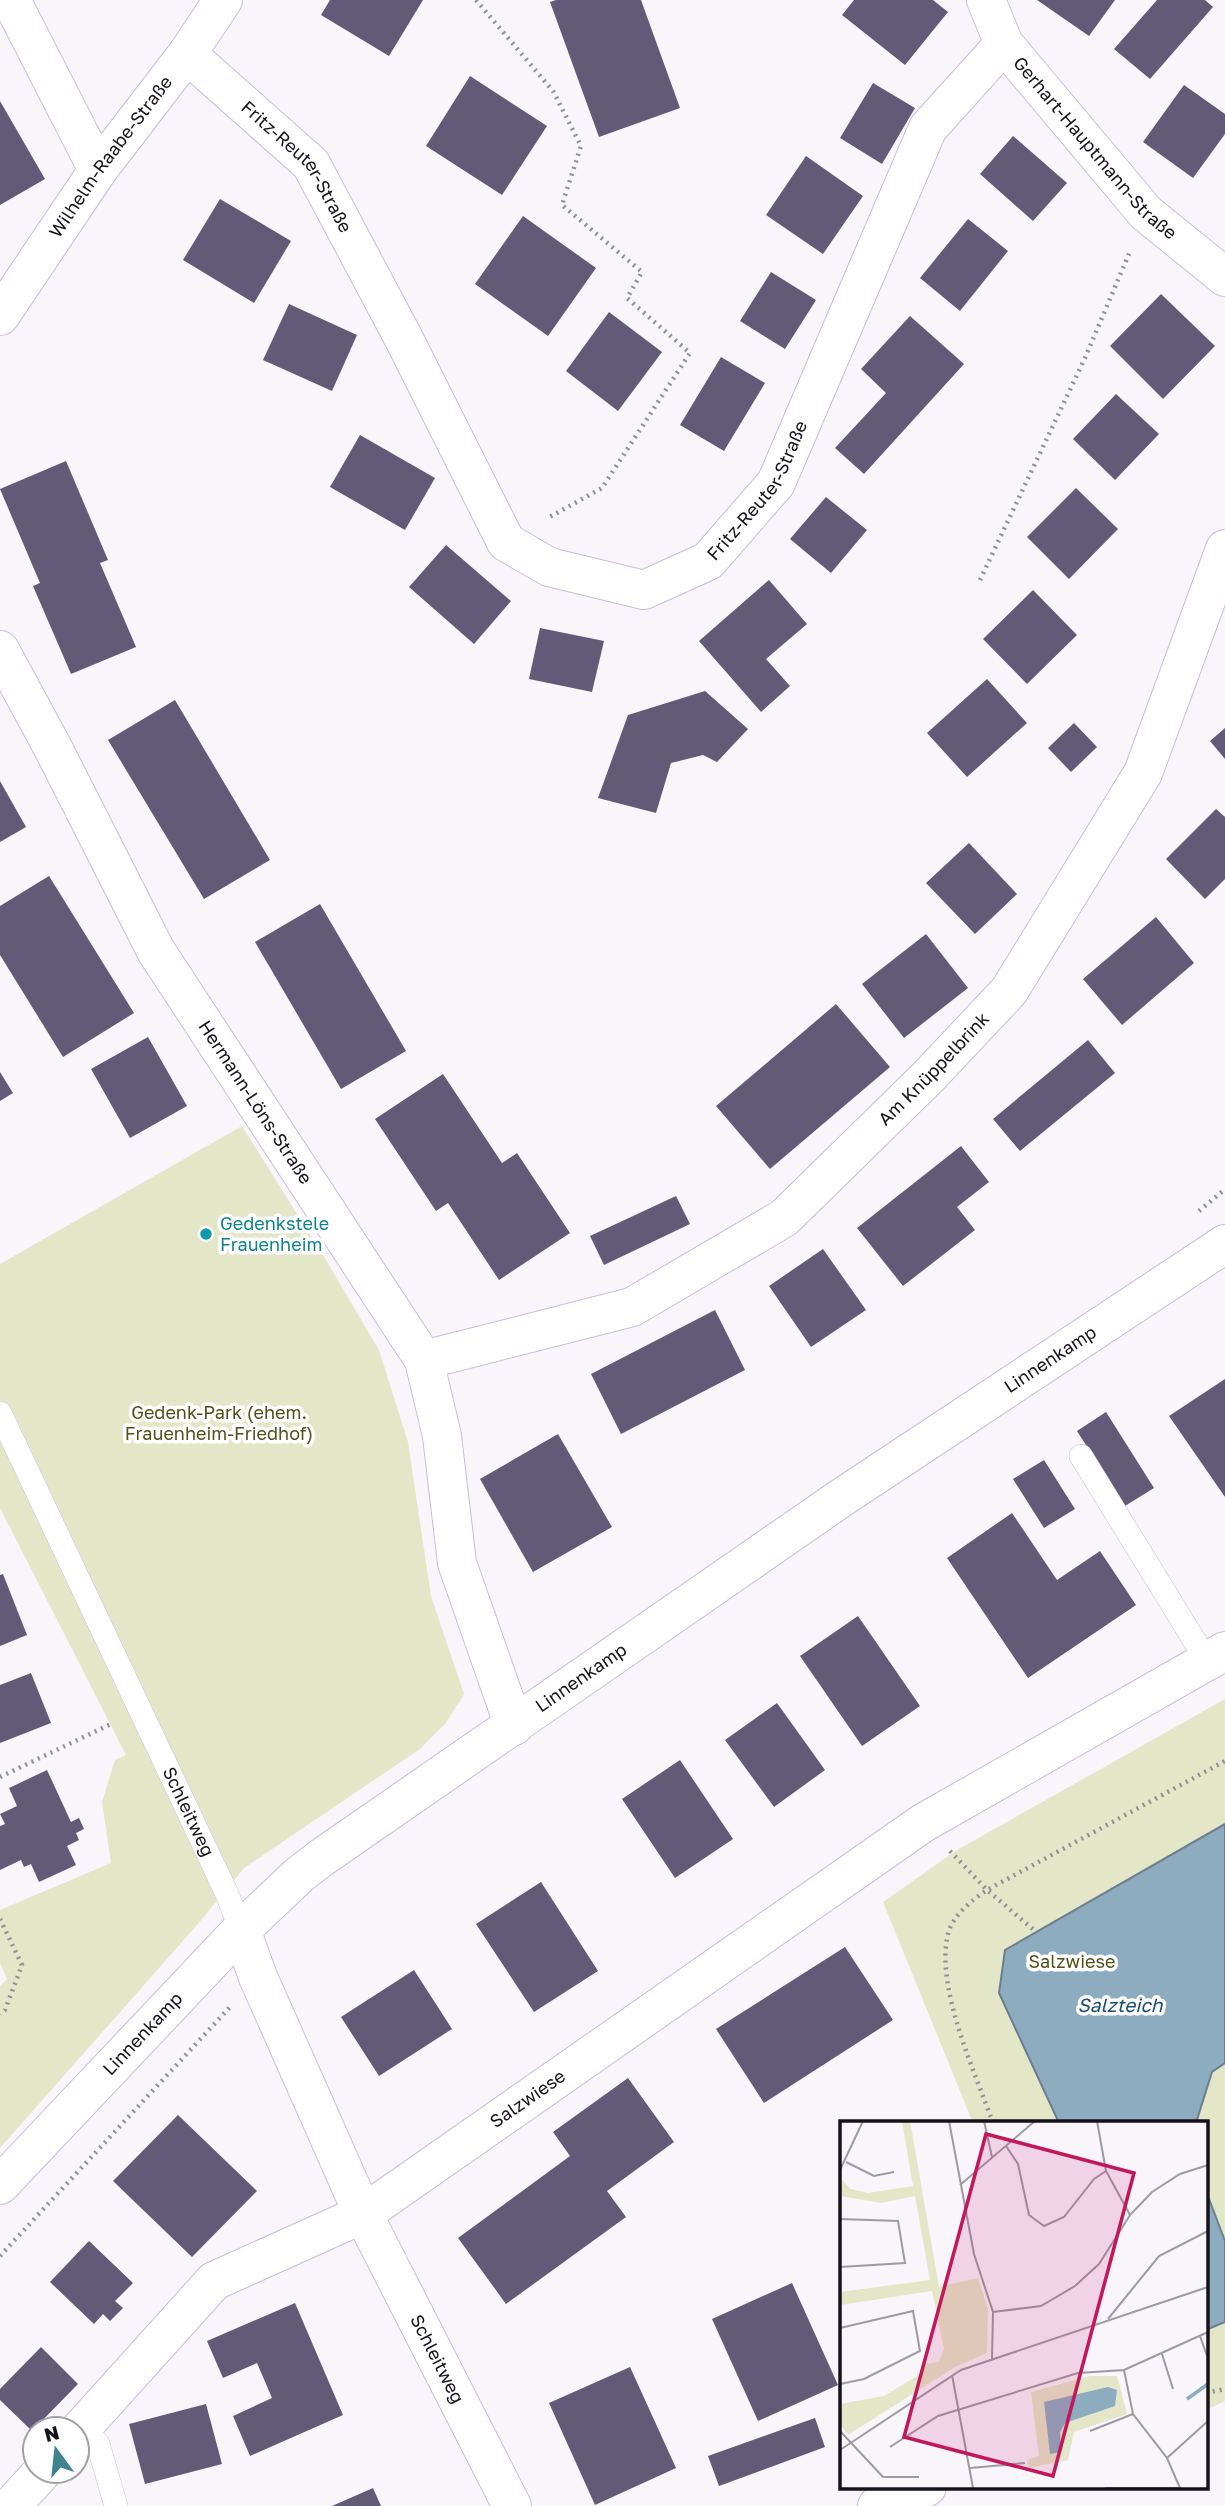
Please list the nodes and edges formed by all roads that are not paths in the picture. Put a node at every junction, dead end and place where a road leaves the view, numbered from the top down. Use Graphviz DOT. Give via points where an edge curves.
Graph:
graph roads {
  1 [pos="11,0"];
  2 [pos="223,0"];
  3 [pos="986,0"];
  4 [pos="1004,44"];
  5 [pos="187,54"];
  6 [pos="98,170"];
  7 [pos="1225,277"];
  8 [pos="0,316"];
  9 [pos="1225,549"];
  10 [pos="0,650"];
  11 [pos="1225,1244"];
  12 [pos="424,1360"];
  13 [pos="0,1413"];
  14 [pos="1081,1456"];
  15 [pos="1216,1656"];
  16 [pos="514,1726"];
  17 [pos="241,1930"];
  18 [pos="0,2185"];
  19 [pos="363,2214"];
  20 [pos="91,2417"];
  21 [pos="91,2439"];
  22 [pos="30,2485"];
  23 [pos="924,2488"];
  24 [pos="11,2506"];
  25 [pos="116,2506"];
  26 [pos="512,2506"];
  27 [pos="877,2506"];
  1 -- 6 [label="street"];
  2 -- 5 [label="street, Wilhelm-Raabe-Straße"];
  3 -- 4 [label="street, Gerhart-Hauptmann-Straße"];
  4 -- 5 [label="street, Fritz-Reuter-Straße" via="928,128 776,483 708,561 644,590 549,567 506,542 311,164"];
  4 -- 7 [label="street, Gerhart-Hauptmann-Straße" via="1146,213"];
  5 -- 6 [label="street, Wilhelm-Raabe-Straße"];
  6 -- 8 [label="street, Wilhelm-Raabe-Straße"];
  9 -- 12 [label="street, Am Knüppelbrink" via="1143,773 1009,991 928,1077 784,1218 632,1307"];
  10 -- 12 [label="street, Hermann-Löns-Straße" via="156,951"];
  11 -- 16 [label="street, Linnenkamp" via="841,1499"];
  12 -- 16 [label="street, Hermann-Löns-Straße" via="442,1436 457,1563"];
  13 -- 17 [label="lane, Schleitweg"];
  14 -- 15 [label="lane"];
  15 -- 19 [label="street, Salzwiese" via="923,1823"];
  16 -- 17 [label="street, Linnenkamp" via="345,1840 299,1875"];
  17 -- 18 [label="street, Linnenkamp"];
  17 -- 19 [label="street, Schleitweg"];
  19 -- 20 [label="street" via="214,2281"];
  19 -- 26 [label="street, Schleitweg"];
  21 -- 25 [label="lane" via="98,2444"];
  22 -- 24 [label="street"];
  23 -- 27 [label="street"];
}
